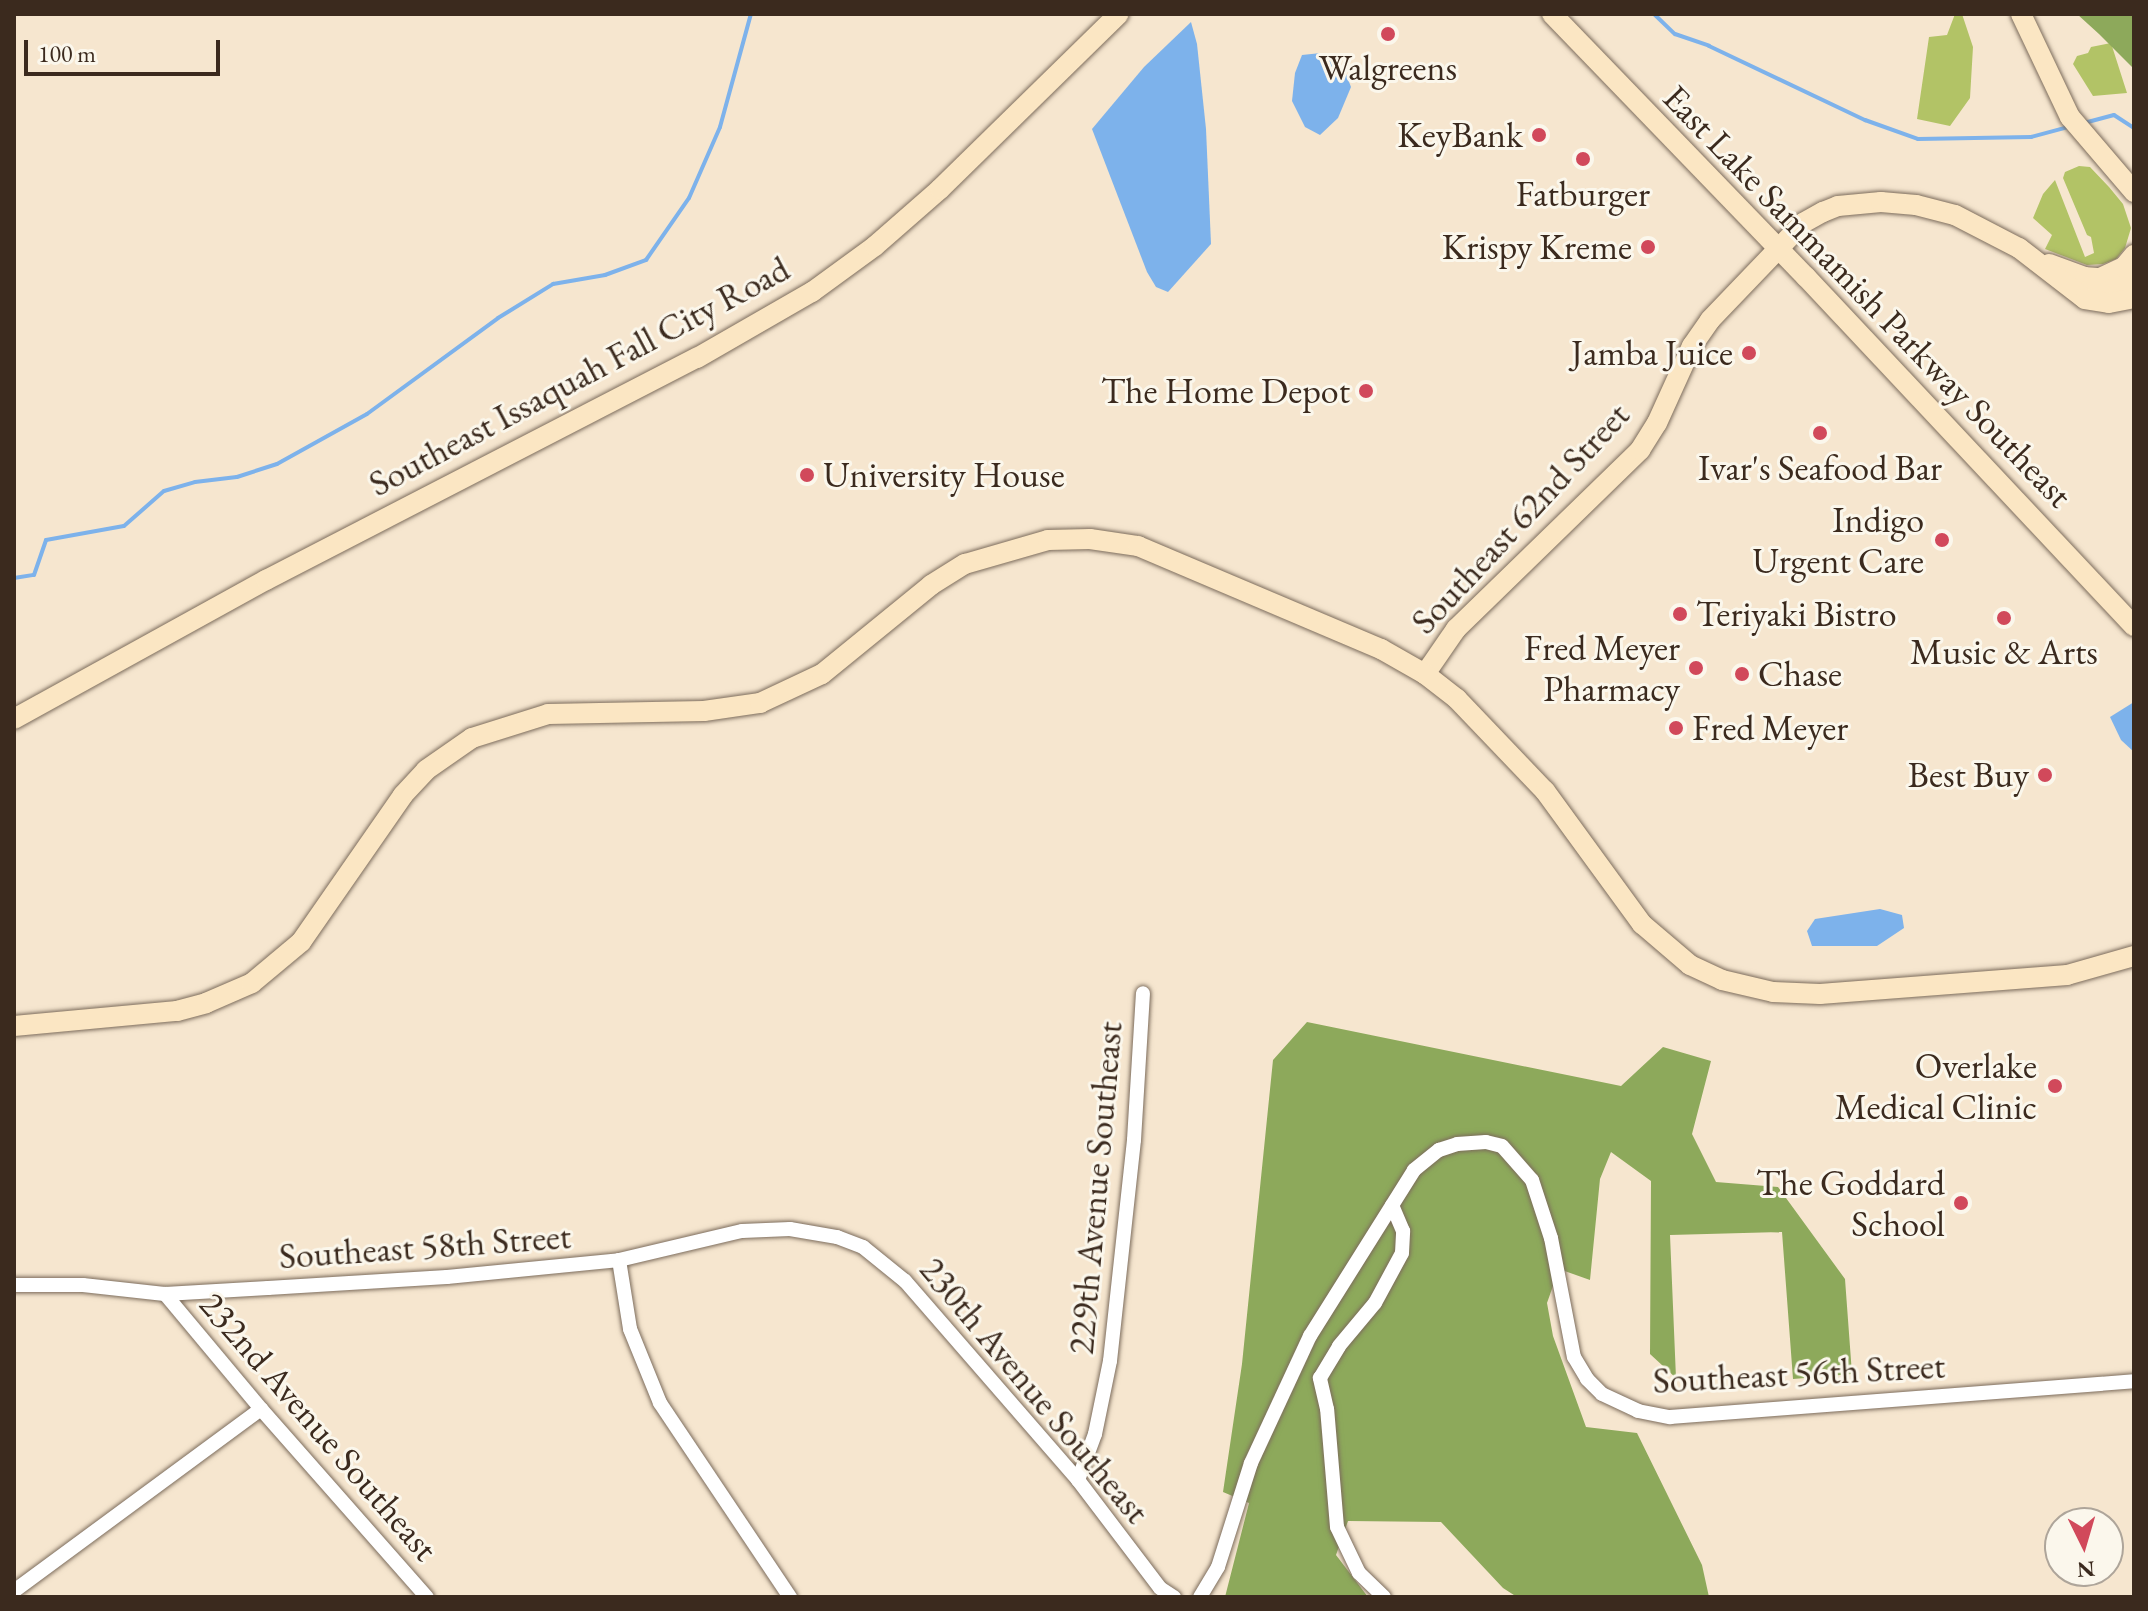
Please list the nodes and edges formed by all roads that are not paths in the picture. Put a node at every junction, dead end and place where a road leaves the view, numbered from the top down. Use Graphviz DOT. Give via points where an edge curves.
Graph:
graph roads {
  1 [pos="1119,14"];
  2 [pos="1552,14"];
  3 [pos="2021,14"];
  4 [pos="2092,149"];
  5 [pos="2134,178"];
  6 [pos="2134,192"];
  7 [pos="2134,210"];
  8 [pos="1777,248"];
  9 [pos="2134,255"];
  10 [pos="2034,258"];
  11 [pos="2134,282"];
  12 [pos="2069,288"];
  13 [pos="2134,298"];
  14 [pos="2134,626"];
  15 [pos="1425,674"];
  16 [pos="14,719"];
  17 [pos="2134,956"];
  18 [pos="1143,993"];
  19 [pos="14,1026"];
  20 [pos="1392,1205"];
  21 [pos="837,1237"];
  22 [pos="619,1260"];
  23 [pos="14,1285"];
  24 [pos="165,1294"];
  25 [pos="2134,1381"];
  26 [pos="261,1409"];
  27 [pos="1078,1480"];
  28 [pos="14,1591"];
  29 [pos="427,1597"];
  30 [pos="790,1597"];
  31 [pos="1174,1597"];
  32 [pos="1200,1597"];
  33 [pos="1384,1597"];
  1 -- 16 [label="street, Southeast Issaquah Fall City Road" via="875,246 812,292 697,358 252,587"];
  2 -- 8 [label="street, East Lake Sammamish Parkway Southeast"];
  3 -- 4 [label="street" via="2066,111"];
  4 -- 5 [label="street"];
  4 -- 6 [label="street"];
  4 -- 7 [label="street"];
  8 -- 10 [label="street, Southeast 62nd Street" via="1823,212 1881,202 1955,215"];
  8 -- 14 [label="street, East Lake Sammamish Parkway Southeast"];
  8 -- 15 [label="street, Southeast 62nd Street" via="1692,346 1640,450 1456,629"];
  9 -- 10 [label="street" via="2124,267 2100,278"];
  10 -- 12 [label="street, Southeast 62nd Street"];
  11 -- 12 [label="street" via="2112,289"];
  12 -- 13 [label="street, Southeast 62nd Street" via="2097,303"];
  15 -- 17 [label="street" via="1465,707 1545,791 1642,924 1690,965 1722,980 1773,992 1820,994 2067,975"];
  15 -- 19 [label="street" via="1381,649 1138,546 1048,540 988,555 931,585 822,674 760,703 704,711 548,714 472,738 426,770 403,795 301,942 269,971 226,995 153,1015"];
  18 -- 27 [label="street, 229th Avenue Southeast" via="1134,1140 1110,1361 1095,1434"];
  20 -- 25 [label="street, Southeast 56th Street" via="1414,1170 1439,1150 1472,1142 1502,1146 1526,1172 1543,1205 1568,1340 1580,1368 1602,1394 1638,1411 1670,1417"];
  20 -- 32 [label="street, Southeast 56th Street" via="1310,1336 1251,1463 1218,1567"];
  20 -- 33 [label="street" via="1403,1231 1402,1253 1375,1303 1320,1378 1337,1527 1359,1573"];
  21 -- 22 [label="street, Southeast 58th Street" via="790,1229 742,1231"];
  21 -- 27 [label="street, 230th Avenue Southeast" via="863,1247 905,1281"];
  22 -- 24 [label="street, Southeast 58th Street" via="447,1277"];
  22 -- 30 [label="street" via="630,1329 660,1403"];
  23 -- 24 [label="street, Southeast 58th Street" via="83,1285"];
  24 -- 26 [label="street, 232nd Avenue Southeast"];
  26 -- 28 [label="street"];
  26 -- 29 [label="street, 232nd Avenue Southeast"];
  27 -- 31 [label="street, 230th Avenue Southeast" via="1160,1588"];
}
